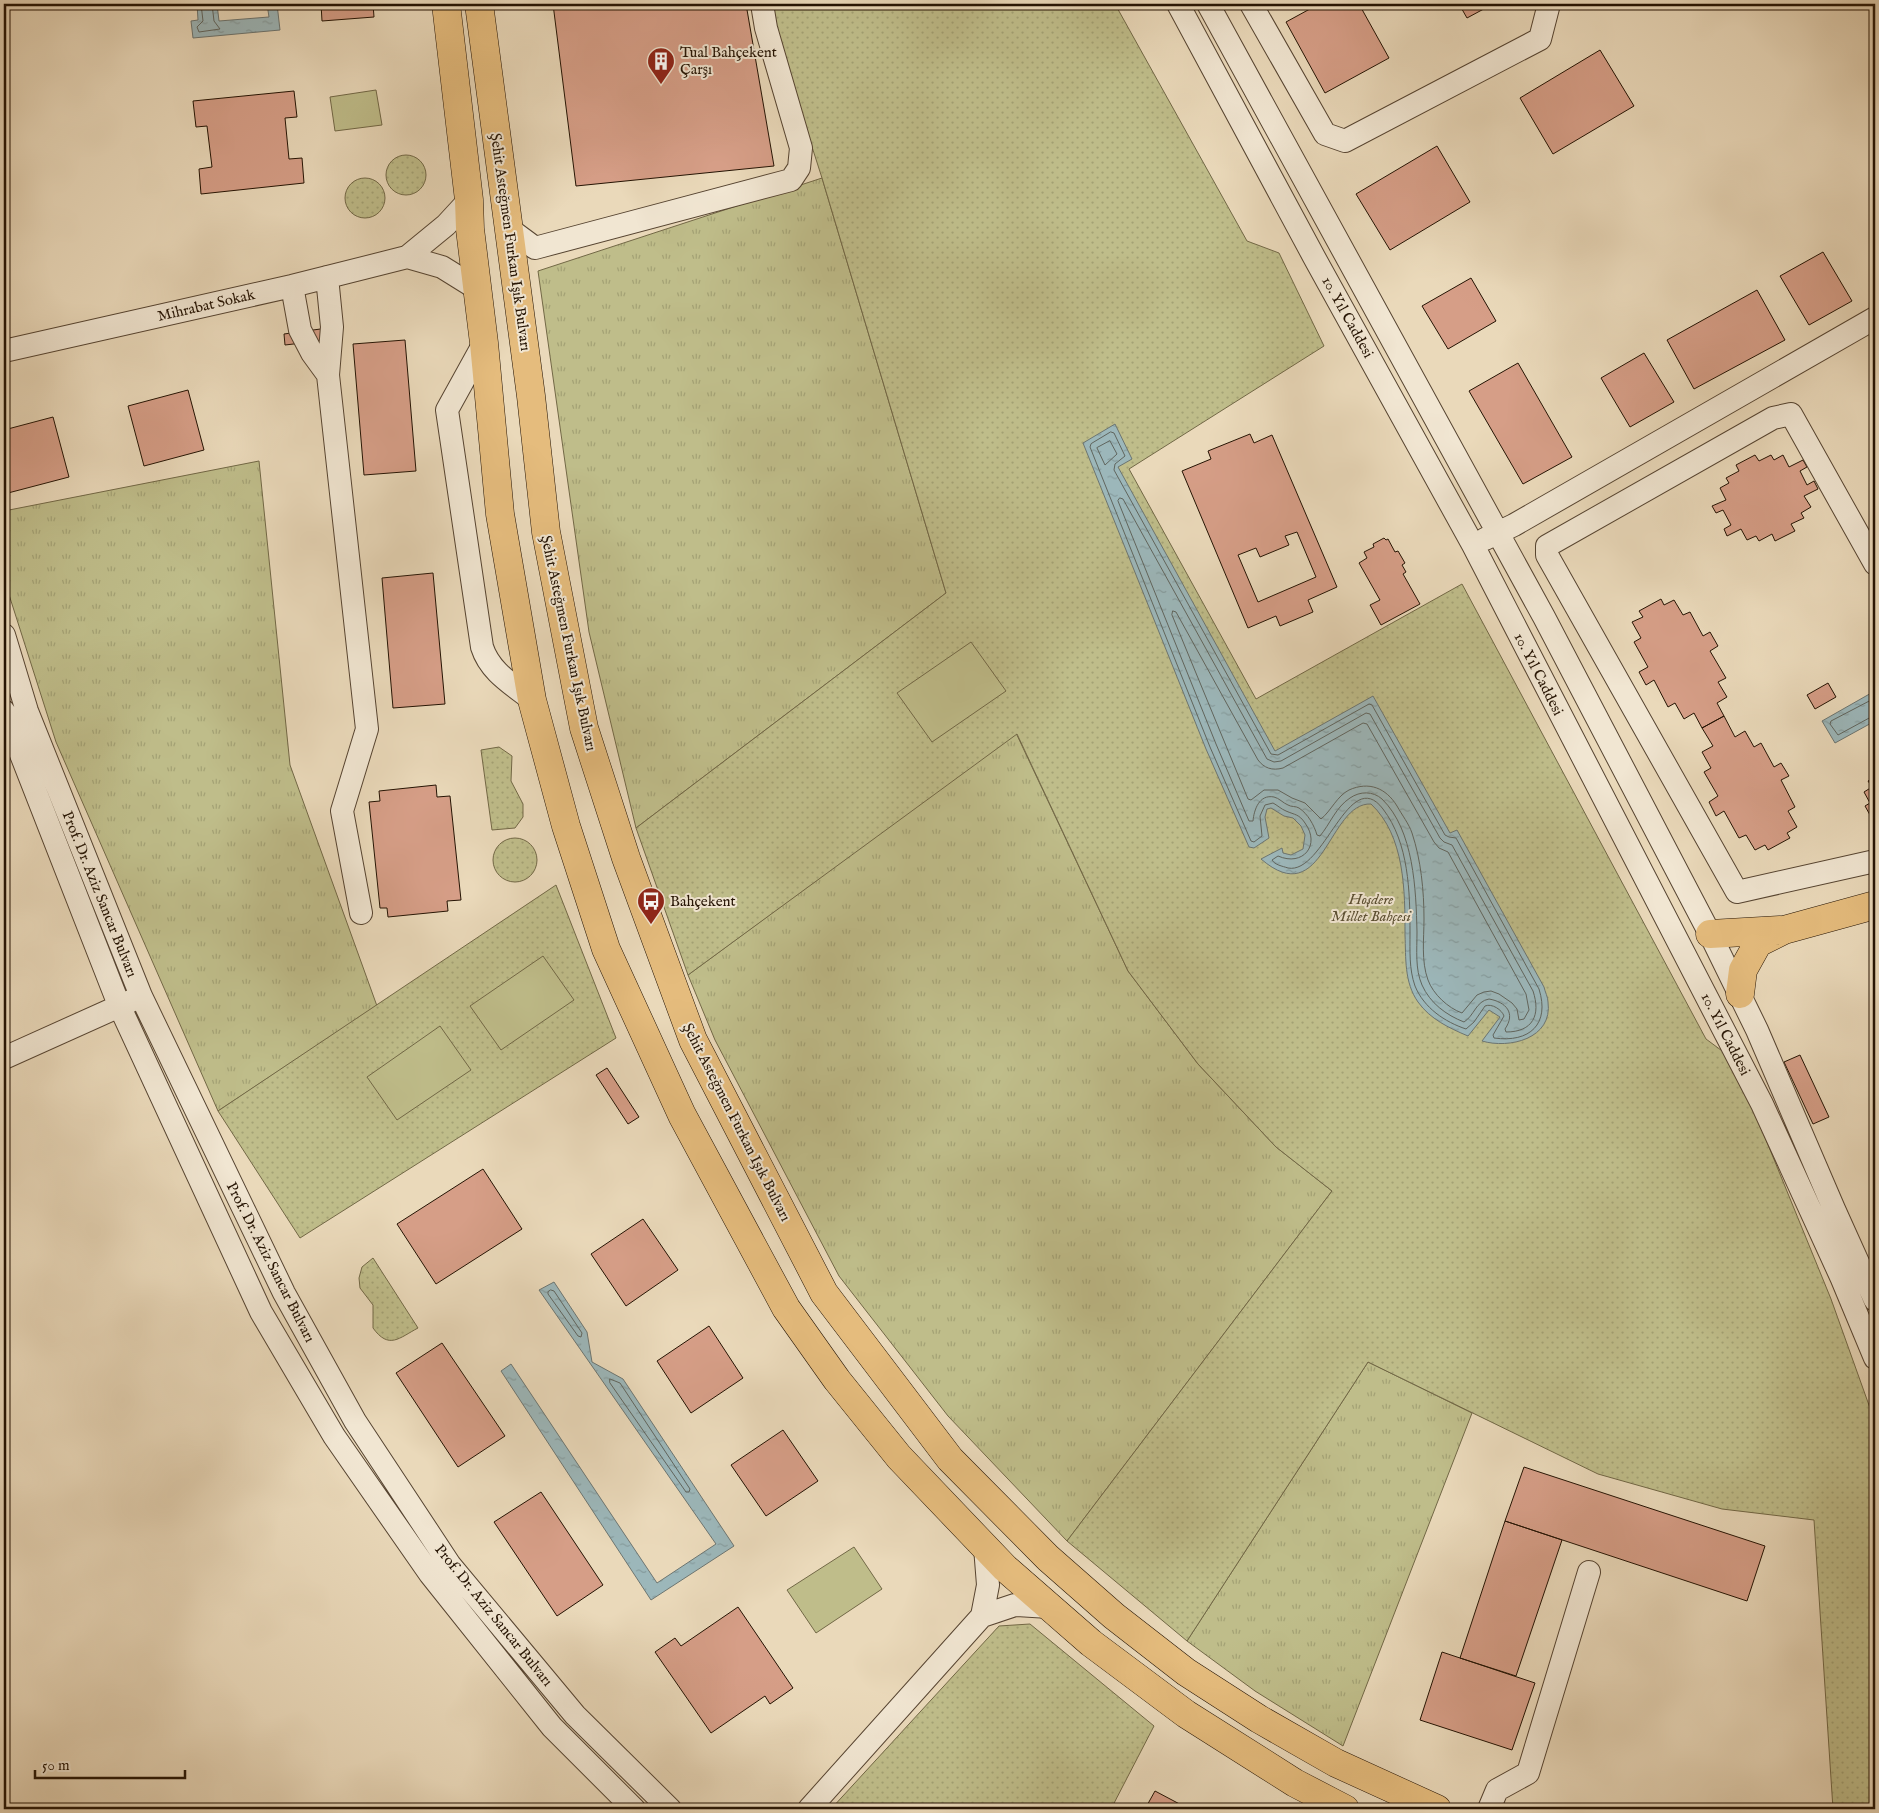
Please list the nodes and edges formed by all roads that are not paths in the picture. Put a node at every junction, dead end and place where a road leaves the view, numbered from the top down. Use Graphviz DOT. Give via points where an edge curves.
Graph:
graph roads {
  1 [pos="446,4"];
  2 [pos="479,4"];
  3 [pos="762,4"];
  4 [pos="1178,4"];
  5 [pos="1208,4"];
  6 [pos="1252,4"];
  7 [pos="1549,4"];
  8 [pos="469,200"];
  9 [pos="508,228"];
  10 [pos="470,229"];
  11 [pos="407,257"];
  12 [pos="327,277"];
  13 [pos="292,286"];
  14 [pos="479,290"];
  15 [pos="1377,312"];
  16 [pos="1875,318"];
  17 [pos="1396,322"];
  18 [pos="1352,324"];
  19 [pos="484,343"];
  20 [pos="4,351"];
  21 [pos="328,375"];
  22 [pos="1498,533"];
  23 [pos="1473,544"];
  24 [pos="1875,564"];
  25 [pos="4,635"];
  26 [pos="532,700"];
  27 [pos="4,711"];
  28 [pos="1875,861"];
  29 [pos="1875,905"];
  30 [pos="361,913"];
  31 [pos="1784,930"];
  32 [pos="1710,934"];
  33 [pos="1740,994"];
  34 [pos="141,996"];
  35 [pos="119,1005"];
  36 [pos="4,1058"];
  37 [pos="1875,1300"];
  38 [pos="1875,1358"];
  39 [pos="984,1547"];
  40 [pos="1589,1572"];
  41 [pos="1049,1606"];
  42 [pos="982,1616"];
  43 [pos="634,1809"];
  44 [pos="670,1809"];
  45 [pos="809,1809"];
  46 [pos="1345,1809"];
  47 [pos="1437,1809"];
  48 [pos="1489,1809"];
  1 -- 8 [label="main road"];
  2 -- 9 [label="main road, Şehit Asteğmen Furkan Işık Bulvarı"];
  3 -- 9 [label="street" via="801,148 799,168 791,180 535,248"];
  4 -- 18 [label="street, 10. Yıl Caddesi"];
  5 -- 15 [label="street, 10. Yıl Caddesi"];
  6 -- 7 [label="street" via="1325,134 1345,142 1540,39"];
  8 -- 10 [label="main road"];
  8 -- 11 [label="street" via="446,225"];
  9 -- 10 [label="main road"];
  9 -- 47 [label="main road, Şehit Asteğmen Furkan Işık Bulvarı" via="546,532 584,728 626,858 693,1040 824,1293 950,1459 1048,1558 1114,1616 1186,1672 1259,1719 1336,1763"];
  10 -- 14 [label="main road"];
  11 -- 12 [label="street, Mihrabat Sokak"];
  11 -- 14 [label="street" via="442,268"];
  12 -- 13 [label="street, Mihrabat Sokak"];
  12 -- 21 [label="street" via="332,327"];
  13 -- 20 [label="street, Mihrabat Sokak"];
  13 -- 21 [label="street" via="300,330"];
  14 -- 19 [label="main road"];
  15 -- 17 [label="street" via="1387,306"];
  15 -- 18 [label="street"];
  15 -- 22 [label="street, 10. Yıl Caddesi"];
  16 -- 22 [label="street"];
  18 -- 23 [label="street, 10. Yıl Caddesi"];
  19 -- 26 [label="main road" via="500,514"];
  19 -- 26 [label="street" via="447,410 482,647 495,671"];
  21 -- 30 [label="street" via="367,729 342,811"];
  22 -- 23 [label="street"];
  22 -- 32 [label="street, 10. Yıl Caddesi"];
  23 -- 38 [label="street, 10. Yıl Caddesi" via="1762,1104"];
  24 -- 28 [label="street" via="1791,414 1773,418 1547,546 1547,555 1737,892"];
  25 -- 34 [label="street, Prof. Dr. Aziz Sancar Bulvarı" via="26,710"];
  26 -- 39 [label="main road" via="566,826 606,950 682,1115 786,1308 837,1380 900,1457"];
  27 -- 35 [label="street, Prof. Dr. Aziz Sancar Bulvarı"];
  29 -- 31 [label="main road"];
  31 -- 32 [label="main road"];
  31 -- 33 [label="main road" via="1758,943 1743,970"];
  32 -- 33 [label="street, 10. Yıl Caddesi"];
  33 -- 37 [label="street, 10. Yıl Caddesi"];
  34 -- 35 [label="street"];
  34 -- 44 [label="street, Prof. Dr. Aziz Sancar Bulvarı" via="284,1293 355,1421 450,1564 575,1715"];
  35 -- 36 [label="street"];
  35 -- 43 [label="street, Prof. Dr. Aziz Sancar Bulvarı" via="261,1312 334,1436 430,1574 552,1727"];
  39 -- 41 [label="main road"];
  39 -- 42 [label="street" via="988,1585"];
  40 -- 48 [label="street" via="1528,1773 1497,1790"];
  41 -- 42 [label="street" via="1015,1605"];
  41 -- 46 [label="main road" via="1091,1643 1186,1714 1295,1783"];
  42 -- 45 [label="street"];
}
